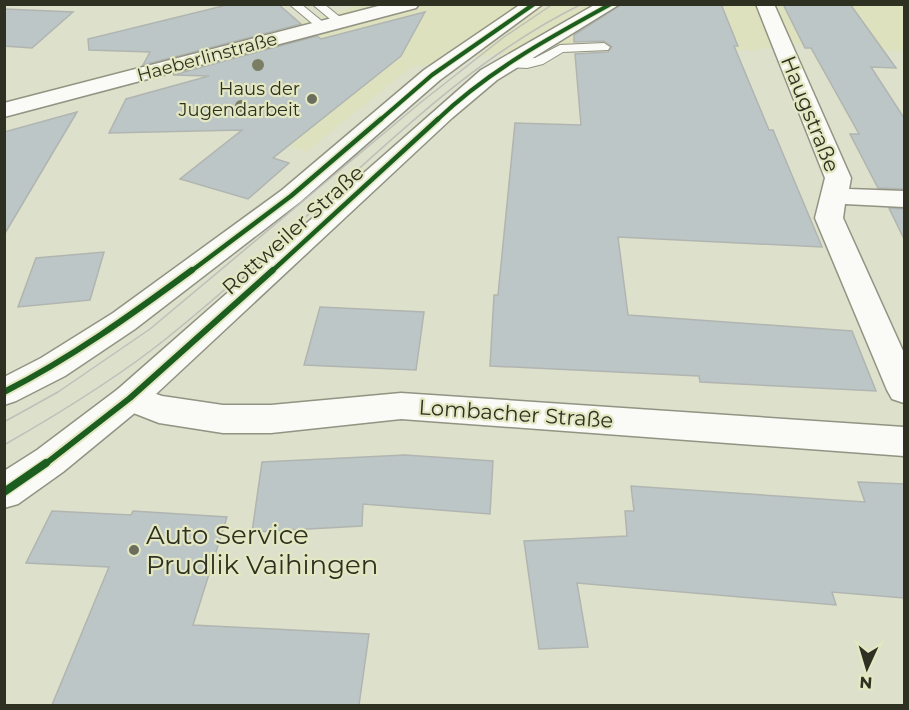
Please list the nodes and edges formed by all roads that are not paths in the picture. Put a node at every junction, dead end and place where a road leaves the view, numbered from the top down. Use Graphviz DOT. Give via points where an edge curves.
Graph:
graph roads {
  1 [pos="294,4"];
  2 [pos="317,4"];
  3 [pos="410,4"];
  4 [pos="534,4"];
  5 [pos="611,4"];
  6 [pos="765,4"];
  7 [pos="331,25"];
  8 [pos="554,35"];
  9 [pos="604,47"];
  10 [pos="588,48"];
  11 [pos="507,63"];
  12 [pos="16,86"];
  13 [pos="87,88"];
  14 [pos="4,110"];
  15 [pos="833,195"];
  16 [pos="904,200"];
  17 [pos="904,390"];
  18 [pos="4,392"];
  19 [pos="130,398"];
  20 [pos="904,442"];
  21 [pos="4,492"];
  1 -- 7 [label="lane"];
  2 -- 7 [label="lane"];
  3 -- 7 [label="street, Haeberlinstraße"];
  4 -- 18 [label="street, Rottweiler Straße" via="432,75 291,196 124,321 53,367"];
  5 -- 8 [label="street, Rottweiler Straße"];
  6 -- 15 [label="street, Haugstraße" via="838,178"];
  7 -- 13 [label="street, Haeberlinstraße"];
  8 -- 10 [label="lane"];
  8 -- 11 [label="street, Rottweiler Straße"];
  9 -- 10 [label="lane"];
  10 -- 11 [label="lane" via="560,49 527,64"];
  11 -- 19 [label="street, Rottweiler Straße" via="444,113"];
  12 -- 13 [label="street"];
  13 -- 14 [label="street, Haeberlinstraße"];
  15 -- 16 [label="street"];
  15 -- 17 [label="street, Haugstraße" via="829,218"];
  19 -- 20 [label="street, Lombacher Straße" via="159,409 223,419 271,419 401,406"];
  19 -- 21 [label="street, Rottweiler Straße"];
}
